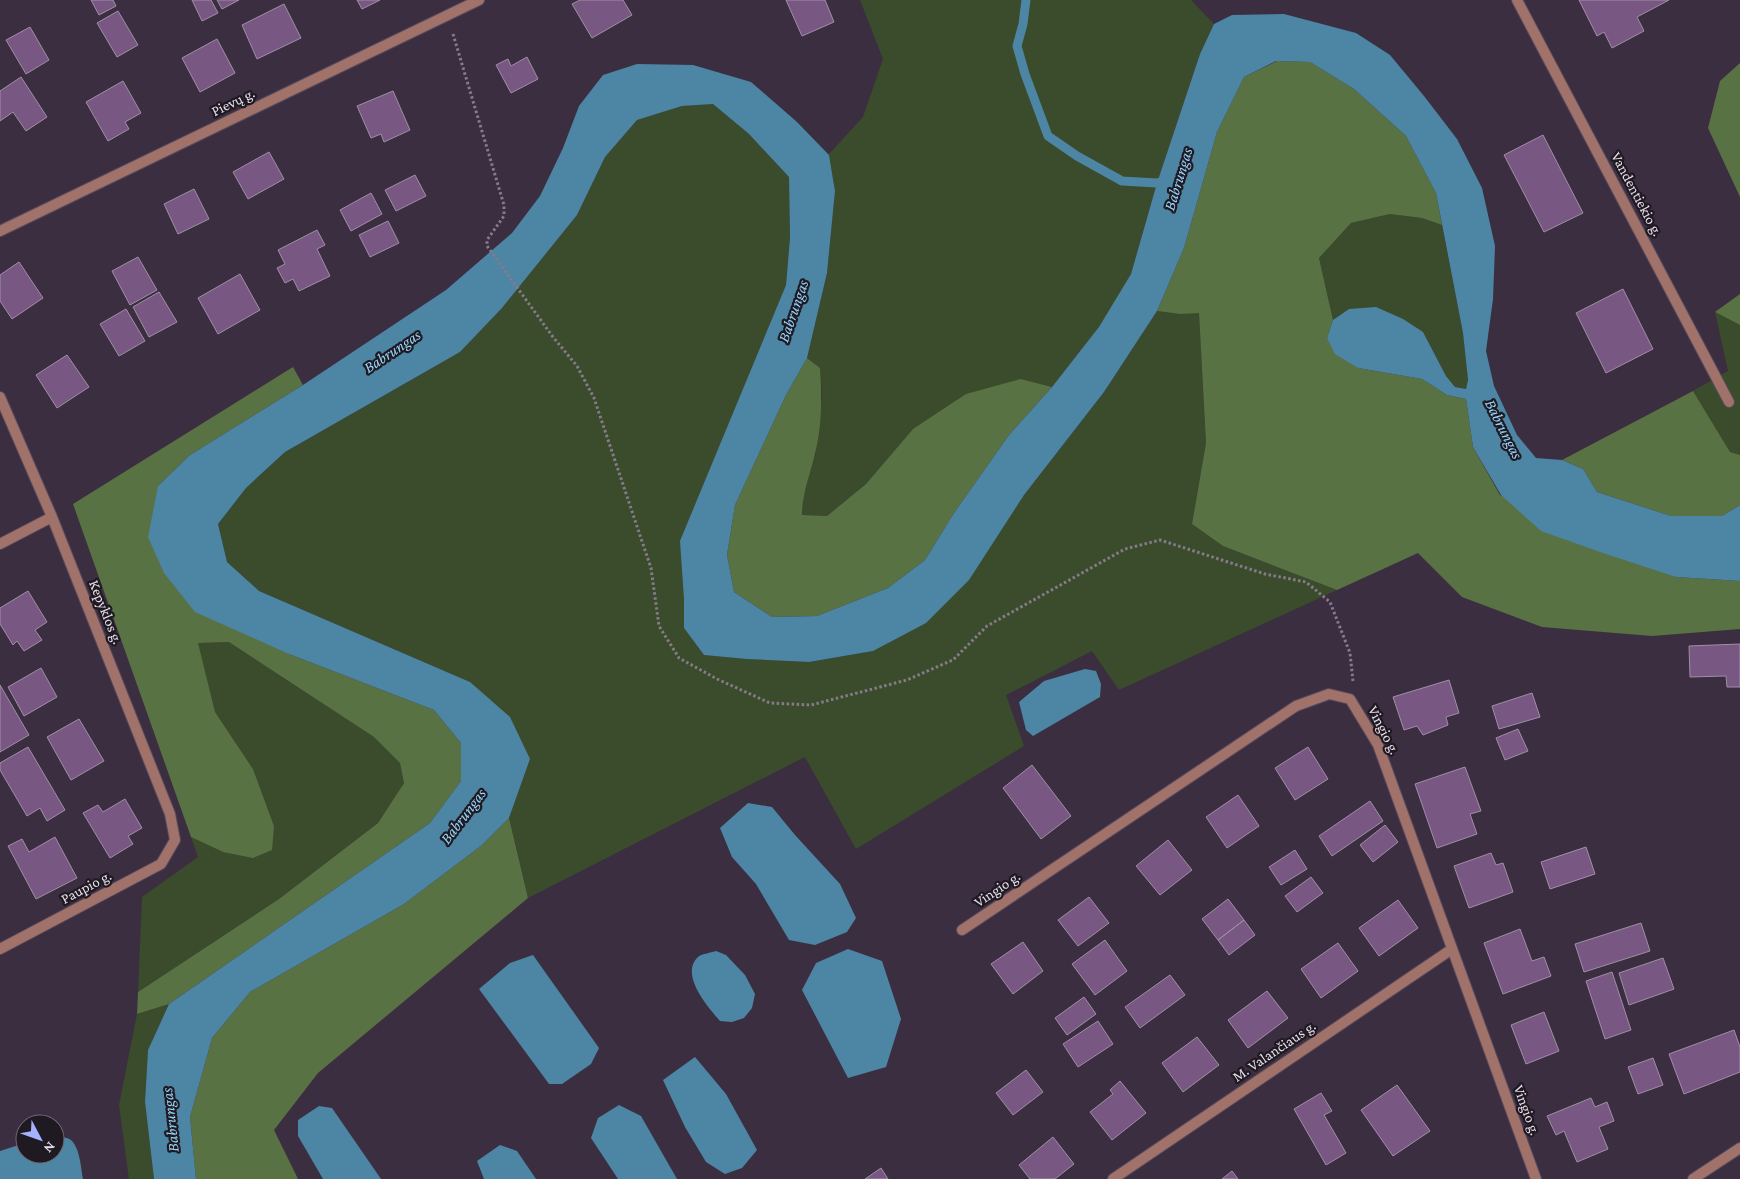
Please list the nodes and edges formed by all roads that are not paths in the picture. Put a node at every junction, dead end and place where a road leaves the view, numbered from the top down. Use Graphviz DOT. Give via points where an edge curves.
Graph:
graph roads {
  1 [pos="479,0"];
  2 [pos="1518,0"];
  3 [pos="0,231"];
  4 [pos="0,397"];
  5 [pos="1729,402"];
  6 [pos="52,517"];
  7 [pos="0,544"];
  8 [pos="175,840"];
  9 [pos="962,930"];
  10 [pos="1452,949"];
  11 [pos="0,950"];
  12 [pos="1740,1148"];
  13 [pos="1113,1179"];
  14 [pos="1536,1179"];
  15 [pos="1693,1179"];
  1 -- 3 [label="street, Pievų g."];
  2 -- 5 [label="street, Vandentiekio g."];
  4 -- 6 [label="street, Kepyklos g."];
  6 -- 7 [label="street"];
  6 -- 8 [label="street, Kepyklos g." via="170,814"];
  8 -- 11 [label="street, Paupio g." via="161,864"];
  9 -- 10 [label="street, Vingio g." via="1296,706 1329,694 1350,698 1378,745"];
  10 -- 13 [label="street, M. Valančiaus g."];
  10 -- 14 [label="street, Vingio g."];
  12 -- 15 [label="street"];
}
